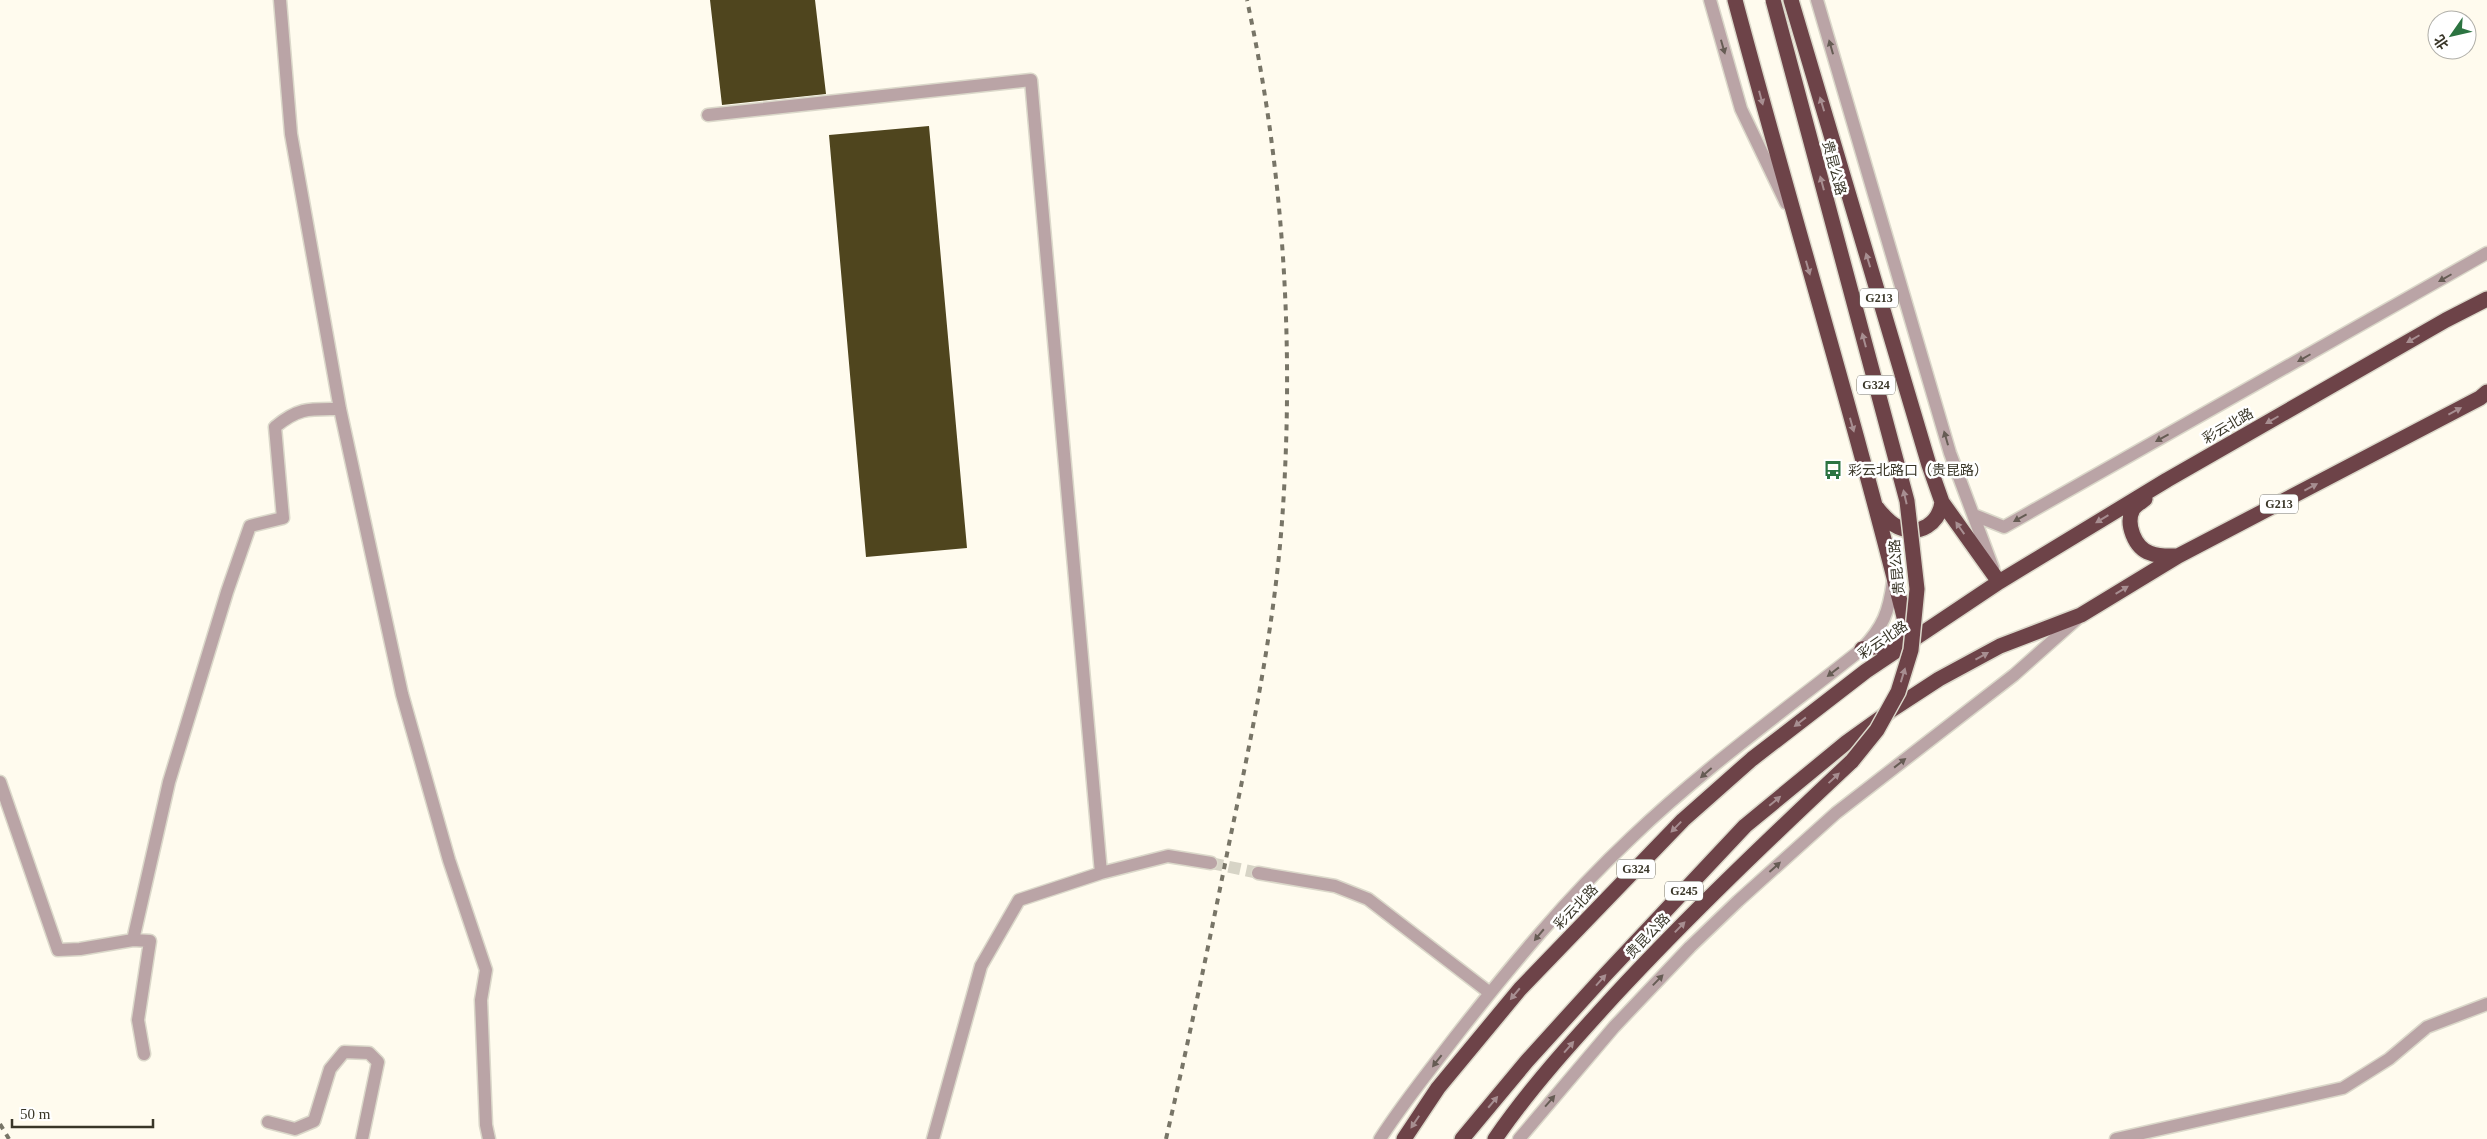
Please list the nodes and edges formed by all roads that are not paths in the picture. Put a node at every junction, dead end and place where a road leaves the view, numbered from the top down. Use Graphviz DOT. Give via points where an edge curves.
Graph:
graph roads {
  1 [pos="280,0"];
  2 [pos="1710,0"];
  3 [pos="1735,0"];
  4 [pos="1773,0"];
  5 [pos="1791,0"];
  6 [pos="1817,0"];
  7 [pos="708,115"];
  8 [pos="1794,221"];
  9 [pos="2487,254"];
  10 [pos="2487,299"];
  11 [pos="2485,395"];
  12 [pos="340,409"];
  13 [pos="2167,480"];
  14 [pos="1942,502"];
  15 [pos="1876,507"];
  16 [pos="1974,515"];
  17 [pos="2178,556"];
  18 [pos="1894,576"];
  19 [pos="1998,582"];
  20 [pos="2081,615"];
  21 [pos="1910,641"];
  22 [pos="1862,649"];
  23 [pos="1939,679"];
  24 [pos="0,782"];
  25 [pos="1211,863"];
  26 [pos="1101,873"];
  27 [pos="1258,873"];
  28 [pos="132,940"];
  29 [pos="1490,993"];
  30 [pos="2487,1004"];
  31 [pos="144,1054"];
  32 [pos="268,1122"];
  33 [pos="362,1139"];
  34 [pos="489,1139"];
  35 [pos="933,1139"];
  36 [pos="1380,1139"];
  37 [pos="1404,1139"];
  38 [pos="1462,1139"];
  39 [pos="1495,1139"];
  40 [pos="1519,1139"];
  41 [pos="2116,1139"];
  1 -- 12 [label="street" via="292,134"];
  2 -- 8 [label="street, one-way" via="1741,109"];
  3 -- 8 [label="highway, 贵昆公路, one-way"];
  39 -- 4 [label="highway, 贵昆公路 / G324, one-way, bridge" via="1514,1111 1652,955 1852,761 1877,730 1898,692 1911,650 1917,589 1907,501"];
  14 -- 5 [label="highway, G213, one-way"];
  16 -- 6 [label="street, one-way" via="1950,453"];
  7 -- 26 [label="street" via="1031,80"];
  8 -- 15 [label="highway, 贵昆公路, one-way"];
  9 -- 16 [label="street, one-way" via="2004,527"];
  10 -- 13 [label="highway, 彩云北路, one-way"];
  17 -- 11 [label="highway, G213, one-way"];
  12 -- 28 [label="street" via="304,410 290,414 275,427 283,518 250,526 170,782"];
  12 -- 34 [label="street" via="402,694 449,860 486,970 481,1000"];
  13 -- 17 [label="highway" via="2133,509 2130,525 2134,540 2148,553"];
  13 -- 19 [label="highway, 彩云北路, one-way"];
  14 -- 15 [label="highway" via="1941,513 1934,522 1915,530 1897,527"];
  19 -- 14 [label="highway, G213, one-way"];
  15 -- 18 [label="highway, 贵昆公路"];
  16 -- 19 [label="street"];
  20 -- 17 [label="highway, G213, one-way"];
  18 -- 21 [label="highway, 贵昆公路"];
  18 -- 22 [label="street" via="1884,620"];
  19 -- 21 [label="highway, 彩云北路"];
  23 -- 20 [label="highway, G213, one-way" via="2000,646"];
  40 -- 20 [label="street, one-way" via="1614,1027 1738,901 1836,813 2014,675"];
  21 -- 22 [label="highway"];
  21 -- 37 [label="highway, 彩云北路 / G324, one-way" via="1752,759 1683,820 1520,989 1438,1088"];
  22 -- 29 [label="street, one-way" via="1735,748 1631,838 1553,918"];
  38 -- 23 [label="highway, G245, one-way" via="1586,996 1745,826 1847,742"];
  24 -- 28 [label="street" via="58,950"];
  25 -- 26 [label="street" via="1168,856"];
  26 -- 35 [label="street" via="1019,900 981,966"];
  27 -- 29 [label="street" via="1335,886 1368,899"];
  28 -- 31 [label="street" via="150,942 138,1020"];
  29 -- 36 [label="street, one-way"];
  30 -- 41 [label="street" via="2427,1027 2389,1059 2343,1088"];
  32 -- 33 [label="street" via="296,1129 314,1121 330,1069 344,1052 369,1053 378,1062"];
}
